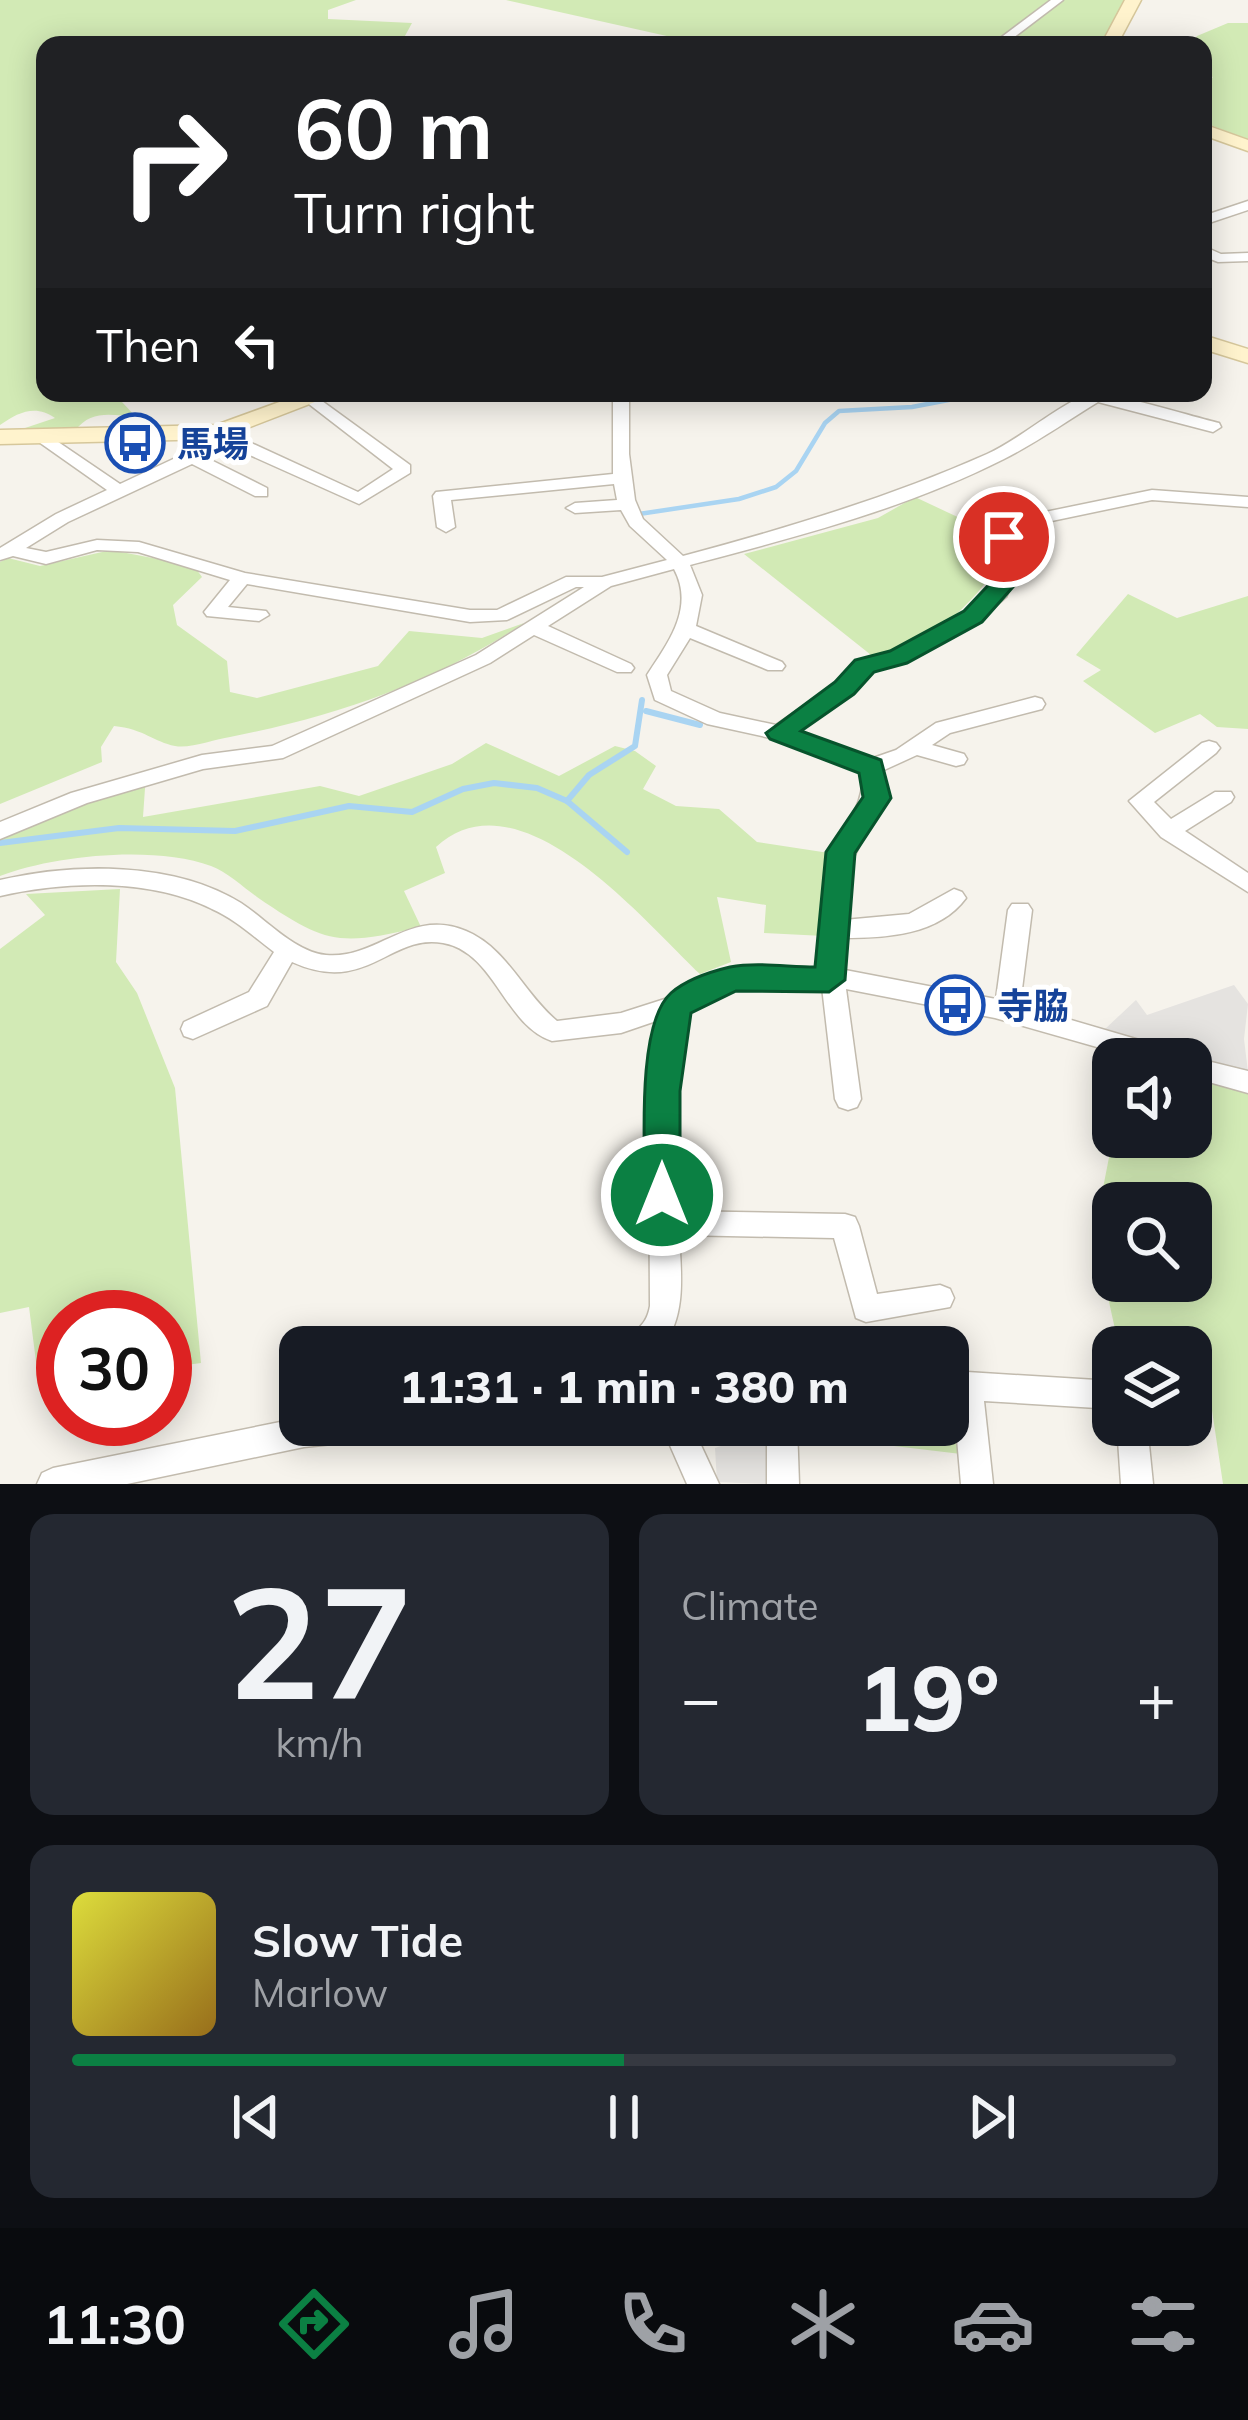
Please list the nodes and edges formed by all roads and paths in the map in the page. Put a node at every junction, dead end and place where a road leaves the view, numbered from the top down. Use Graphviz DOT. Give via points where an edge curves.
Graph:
graph roads {
  1 [pos="1058,0"];
  2 [pos="1133,0"];
  3 [pos="1010,36"];
  4 [pos="1114,36"];
  5 [pos="1212,132"];
  6 [pos="1248,146"];
  7 [pos="1248,205"];
  8 [pos="1212,218"];
  9 [pos="1212,255"];
  10 [pos="1248,256"];
  11 [pos="1212,347"];
  12 [pos="1248,356"];
  13 [pos="302,402"];
  14 [pos="325,402"];
  15 [pos="620,402"];
  16 [pos="1088,402"];
  17 [pos="1125,402"];
  18 [pos="1213,427"];
  19 [pos="226,431"];
  20 [pos="42,436"];
  21 [pos="0,437"];
  22 [pos="192,458"];
  23 [pos="625,478"];
  24 [pos="120,492"];
  25 [pos="261,492"];
  26 [pos="1248,502"];
  27 [pos="629,504"];
  28 [pos="575,508"];
  29 [pos="446,527"];
  30 [pos="6,553"];
  31 [pos="682,564"];
  32 [pos="242,578"];
  33 [pos="604,582"];
  34 [pos="260,615"];
  35 [pos="535,628"];
  36 [pos="687,629"];
  37 [pos="775,667"];
  38 [pos="624,668"];
  39 [pos="1035,704"];
  40 [pos="779,733"];
  41 [pos="913,747"];
  42 [pos="1209,748"];
  43 [pos="956,759"];
  44 [pos="872,767"];
  45 [pos="1223,797"];
  46 [pos="0,831"];
  47 [pos="1169,831"];
  48 [pos="1248,884"];
  49 [pos="0,889"];
  50 [pos="954,898"];
  51 [pos="1020,910"];
  52 [pos="835,928"];
  53 [pos="289,947"];
  54 [pos="829,980"];
  55 [pos="679,1004"];
  56 [pos="1007,1008"];
  57 [pos="193,1029"];
  58 [pos="1103,1038"];
  59 [pos="1212,1072"];
  60 [pos="1248,1082"];
  61 [pos="848,1099"];
  62 [pos="664,1222"];
  63 [pos="940,1298"];
  64 [pos="656,1326"];
  65 [pos="969,1389"];
  66 [pos="1092,1394"];
  67 [pos="279,1437"];
  68 [pos="686,1446"];
  69 [pos="782,1446"];
  70 [pos="969,1446"];
  71 [pos="1134,1446"];
  72 [pos="53,1484"];
  73 [pos="704,1484"];
  74 [pos="783,1484"];
  75 [pos="976,1484"];
  76 [pos="1137,1484"];
  1 -- 3 [label="street"];
  2 -- 4 [label="street"];
  5 -- 6 [label="street"];
  7 -- 8 [label="street"];
  9 -- 10 [label="street"];
  11 -- 12 [label="street"];
  13 -- 19 [label="street"];
  14 -- 19 [label="street" via="404,469 359,499"];
  15 -- 23 [label="street"];
  16 -- 31 [label="street" via="997,456 884,502"];
  17 -- 18 [label="street"];
  19 -- 20 [label="street"];
  19 -- 22 [label="street"];
  20 -- 21 [label="street"];
  20 -- 24 [label="street"];
  22 -- 24 [label="street"];
  22 -- 25 [label="street"];
  23 -- 27 [label="street"];
  23 -- 29 [label="street" via="442,496"];
  24 -- 30 [label="street"];
  26 -- 40 [label="street" via="1152,495 1017,523 1004,537 1008,579 973,616 865,666"];
  27 -- 28 [label="street"];
  27 -- 31 [label="street" via="631,516"];
  30 -- 32 [label="street" via="46,558 97,545 139,547"];
  31 -- 33 [label="street"];
  31 -- 36 [label="street" via="693,591"];
  32 -- 33 [label="street" via="470,616 515,612 573,581"];
  32 -- 34 [label="street" via="214,612"];
  33 -- 35 [label="street"];
  35 -- 38 [label="street"];
  35 -- 46 [label="street" via="380,710 276,753 161,774"];
  36 -- 37 [label="street"];
  36 -- 40 [label="street" via="657,675 662,695 714,719"];
  39 -- 41 [label="street" via="943,728"];
  40 -- 44 [label="street"];
  41 -- 43 [label="street"];
  41 -- 44 [label="street"];
  42 -- 47 [label="street" via="1140,801"];
  44 -- 52 [label="street" via="877,798 841,852"];
  45 -- 47 [label="street"];
  47 -- 48 [label="street"];
  49 -- 53 [label="street" via="24,881 160,882 226,905"];
  50 -- 52 [label="street" via="913,922"];
  51 -- 56 [label="street"];
  52 -- 54 [label="street"];
  53 -- 55 [label="street" via="328,964 420,933 454,935 482,954 552,1031 621,1023"];
  53 -- 57 [label="street" via="258,999"];
  54 -- 55 [label="street" via="736,978"];
  54 -- 56 [label="street"];
  54 -- 61 [label="street"];
  55 -- 62 [label="street" via="663,1091"];
  56 -- 58 [label="street"];
  59 -- 60 [label="street"];
  62 -- 63 [label="street" via="844,1226 866,1309"];
  62 -- 64 [label="street" via="667,1285"];
  65 -- 66 [label="street"];
  67 -- 72 [label="street"];
  68 -- 73 [label="street"];
  69 -- 74 [label="street"];
  70 -- 75 [label="street"];
  71 -- 76 [label="street"];
}
